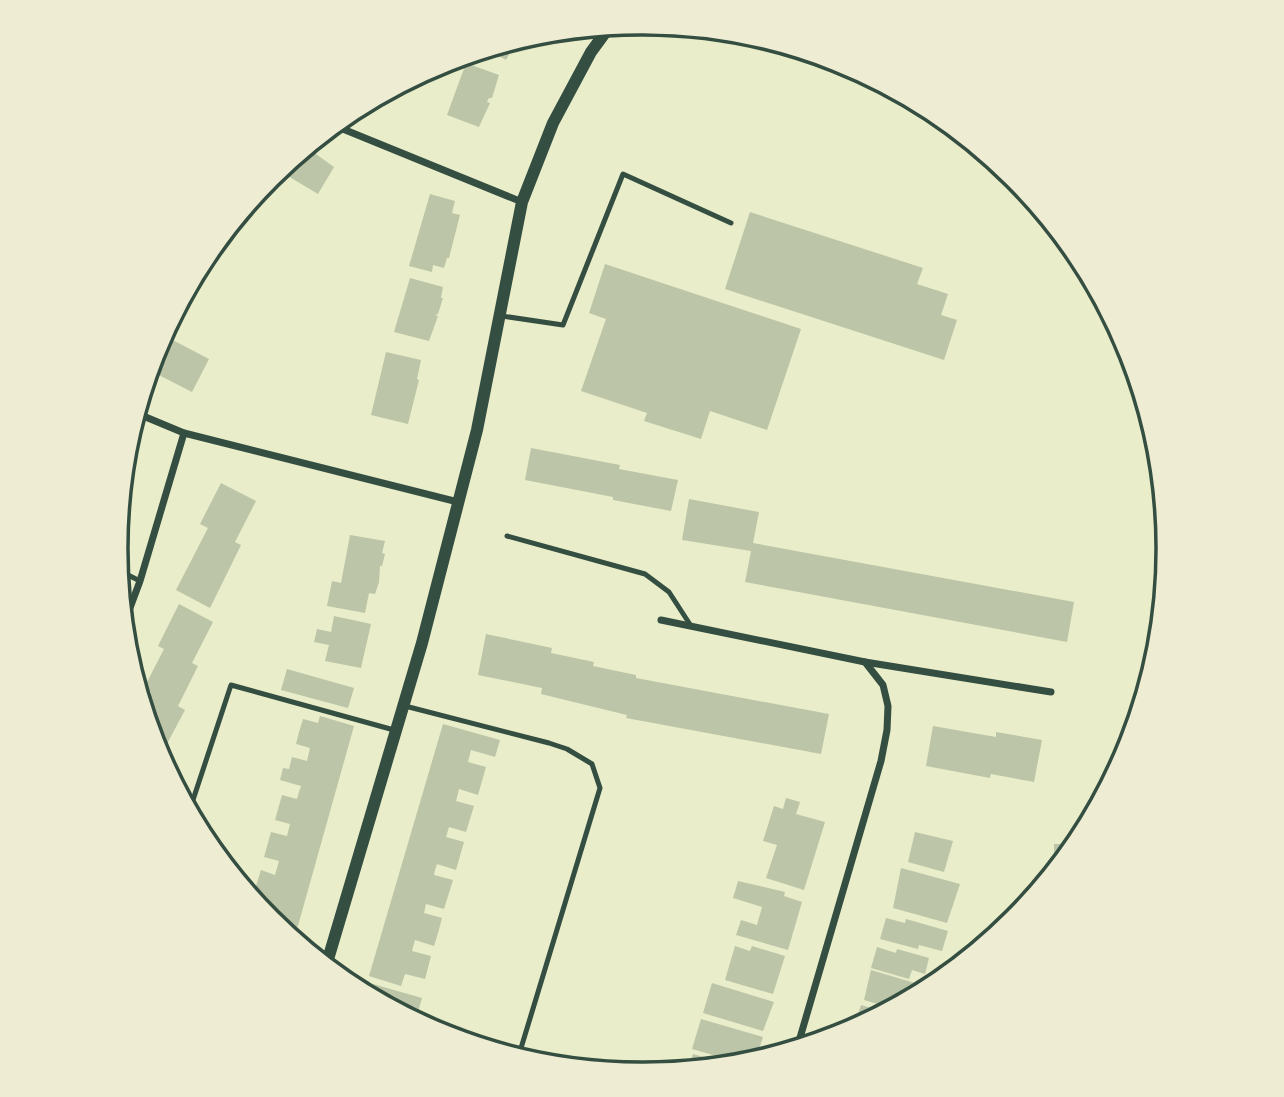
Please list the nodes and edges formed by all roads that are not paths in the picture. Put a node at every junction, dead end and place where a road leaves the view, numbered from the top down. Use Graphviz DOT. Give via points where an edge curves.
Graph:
graph roads {
  1 [pos="602,37"];
  2 [pos="345,130"];
  3 [pos="522,202"];
  4 [pos="731,223"];
  5 [pos="502,316"];
  6 [pos="146,417"];
  7 [pos="184,433"];
  8 [pos="458,502"];
  9 [pos="507,536"];
  10 [pos="130,576"];
  11 [pos="140,581"];
  12 [pos="132,603"];
  13 [pos="661,620"];
  14 [pos="691,626"];
  15 [pos="865,662"];
  16 [pos="1051,692"];
  17 [pos="402,706"];
  18 [pos="394,730"];
  19 [pos="193,799"];
  20 [pos="329,956"];
  21 [pos="800,1037"];
  22 [pos="521,1048"];
  1 -- 3 [label="street" via="553,123"];
  2 -- 3 [label="street"];
  3 -- 5 [label="street"];
  4 -- 5 [label="lane" via="623,174 563,325"];
  5 -- 8 [label="street"];
  6 -- 7 [label="street"];
  7 -- 8 [label="street"];
  7 -- 11 [label="street"];
  8 -- 17 [label="street"];
  9 -- 14 [label="lane" via="645,574 669,593"];
  10 -- 11 [label="lane"];
  11 -- 12 [label="street"];
  13 -- 14 [label="street"];
  14 -- 15 [label="street"];
  15 -- 16 [label="street"];
  15 -- 21 [label="street" via="883,685 887,730"];
  17 -- 18 [label="street"];
  17 -- 22 [label="lane" via="549,743 592,764 600,788"];
  18 -- 19 [label="lane" via="231,685"];
  18 -- 20 [label="street"];
}
